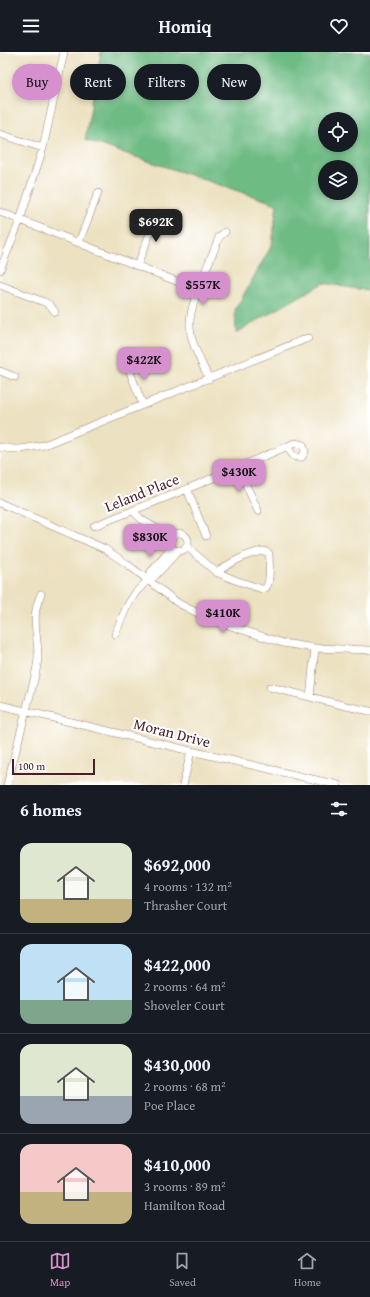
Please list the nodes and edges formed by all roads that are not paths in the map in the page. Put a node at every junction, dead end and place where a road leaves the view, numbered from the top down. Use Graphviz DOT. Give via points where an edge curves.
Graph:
graph roads {
  1 [pos="64,52"];
  2 [pos="61,64"];
  3 [pos="54,100"];
  4 [pos="0,134"];
  5 [pos="43,148"];
  6 [pos="98,193"];
  7 [pos="0,212"];
  8 [pos="158,213"];
  9 [pos="20,220"];
  10 [pos="226,232"];
  11 [pos="79,242"];
  12 [pos="137,266"];
  13 [pos="0,270"];
  14 [pos="0,285"];
  15 [pos="199,290"];
  16 [pos="55,312"];
  17 [pos="308,338"];
  18 [pos="128,362"];
  19 [pos="0,371"];
  20 [pos="15,377"];
  21 [pos="209,379"];
  22 [pos="144,405"];
  23 [pos="0,447"];
  24 [pos="288,447"];
  25 [pos="238,467"];
  26 [pos="187,489"];
  27 [pos="0,504"];
  28 [pos="133,511"];
  29 [pos="258,511"];
  30 [pos="94,526"];
  31 [pos="206,536"];
  32 [pos="171,537"];
  33 [pos="186,546"];
  34 [pos="175,549"];
  35 [pos="216,572"];
  36 [pos="148,580"];
  37 [pos="41,594"];
  38 [pos="115,634"];
  39 [pos="315,648"];
  40 [pos="370,650"];
  41 [pos="270,687"];
  42 [pos="310,697"];
  43 [pos="0,705"];
  44 [pos="26,711"];
  45 [pos="370,711"];
  46 [pos="191,752"];
  47 [pos="7,785"];
  48 [pos="183,785"];
  49 [pos="338,785"];
  1 -- 2 [label="street"];
  3 -- 5 [label="street"];
  4 -- 5 [label="street"];
  5 -- 9 [label="street"];
  6 -- 11 [label="street"];
  7 -- 9 [label="street"];
  8 -- 12 [label="street"];
  9 -- 11 [label="street"];
  9 -- 13 [label="street"];
  10 -- 15 [label="street" via="219,237"];
  11 -- 12 [label="street"];
  12 -- 15 [label="street"];
  14 -- 16 [label="street" via="44,302"];
  15 -- 21 [label="street" via="190,314 190,328 192,340"];
  17 -- 21 [label="street"];
  18 -- 22 [label="street"];
  19 -- 20 [label="street"];
  21 -- 22 [label="street"];
  22 -- 23 [label="street" via="44,445 26,449"];
  24 -- 25 [label="street, Leland Place"];
  25 -- 26 [label="street, Leland Place"];
  25 -- 29 [label="street"];
  26 -- 28 [label="street, Leland Place"];
  26 -- 31 [label="street"];
  27 -- 36 [label="street" via="104,549"];
  28 -- 30 [label="street, Leland Place"];
  28 -- 32 [label="street" via="146,523"];
  32 -- 33 [label="street" via="179,533 184,535 187,540"];
  32 -- 34 [label="street" via="170,543"];
  33 -- 34 [label="street" via="182,550"];
  33 -- 35 [label="street"];
  34 -- 36 [label="street"];
  35 -- 35 [label="street" via="265,589 269,572 269,554 257,552"];
  36 -- 38 [label="street" via="131,599"];
  36 -- 39 [label="street" via="178,602 209,619 283,643"];
  37 -- 44 [label="street" via="34,616 38,658"];
  39 -- 40 [label="street"];
  39 -- 42 [label="street"];
  41 -- 42 [label="street"];
  42 -- 45 [label="street"];
  43 -- 44 [label="street, Moran Drive"];
  44 -- 46 [label="street, Moran Drive"];
  44 -- 47 [label="street"];
  46 -- 48 [label="street"];
  46 -- 49 [label="street, Moran Drive"];
}
